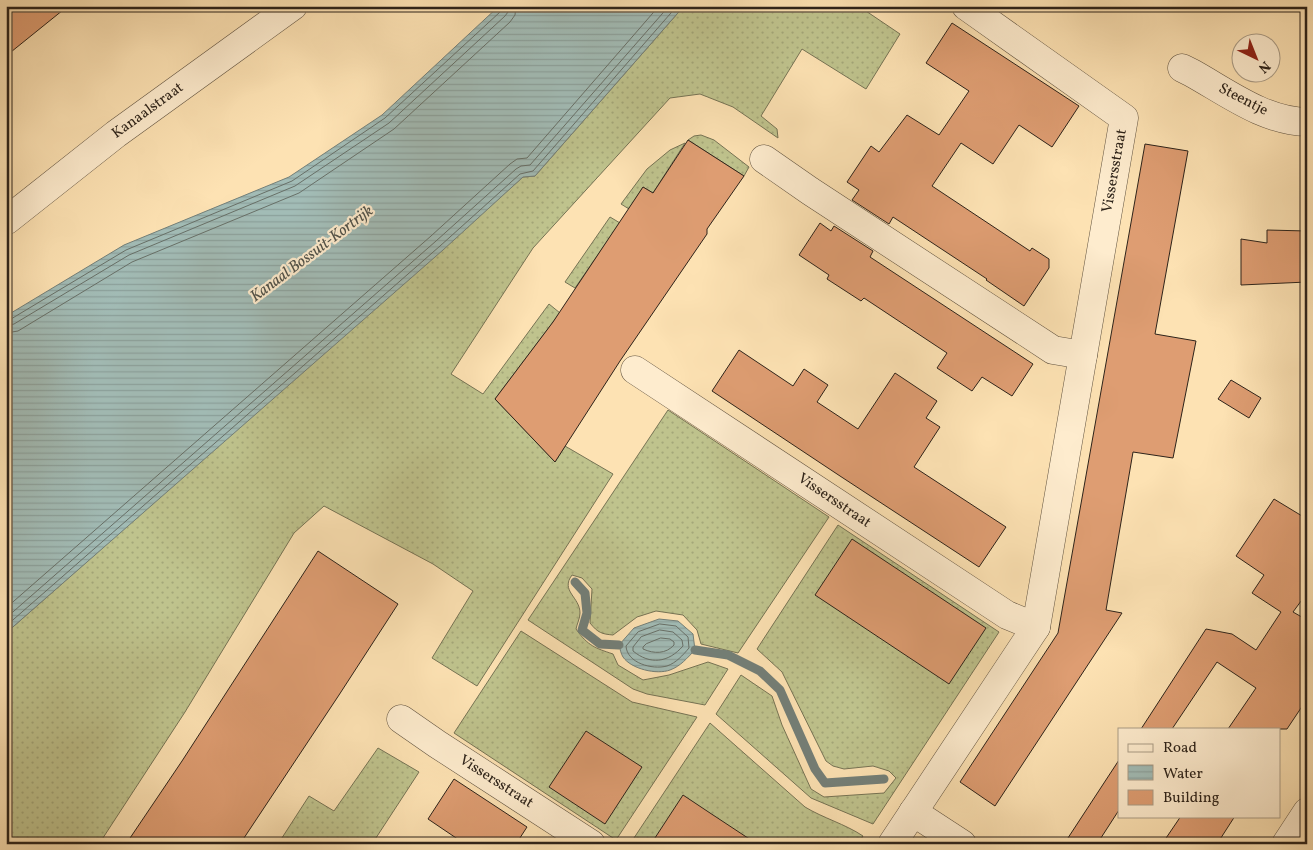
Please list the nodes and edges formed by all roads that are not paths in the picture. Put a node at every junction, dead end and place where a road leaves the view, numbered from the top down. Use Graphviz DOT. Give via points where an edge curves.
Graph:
graph roads {
  1 [pos="293,6"];
  2 [pos="966,6"];
  3 [pos="1182,68"];
  4 [pos="1307,122"];
  5 [pos="764,159"];
  6 [pos="6,221"];
  7 [pos="1083,355"];
  8 [pos="635,370"];
  9 [pos="1036,627"];
  10 [pos="401,719"];
  11 [pos="912,812"];
  12 [pos="1307,812"];
  13 [pos="592,844"];
  14 [pos="892,844"];
  15 [pos="962,844"];
  16 [pos="1286,844"];
  1 -- 6 [label="street, Kanaalstraat" via="116,134"];
  2 -- 7 [label="street, Vissersstraat" via="1124,118"];
  3 -- 4 [label="street, Steentje" via="1260,112"];
  5 -- 7 [label="street" via="1053,350"];
  7 -- 9 [label="street, Vissersstraat"];
  8 -- 9 [label="street, Vissersstraat" via="1007,615"];
  9 -- 11 [label="street, Vissersstraat"];
  10 -- 13 [label="street, Vissersstraat"];
  11 -- 14 [label="street, Vissersstraat"];
  11 -- 15 [label="street"];
  12 -- 16 [label="street"];
}
